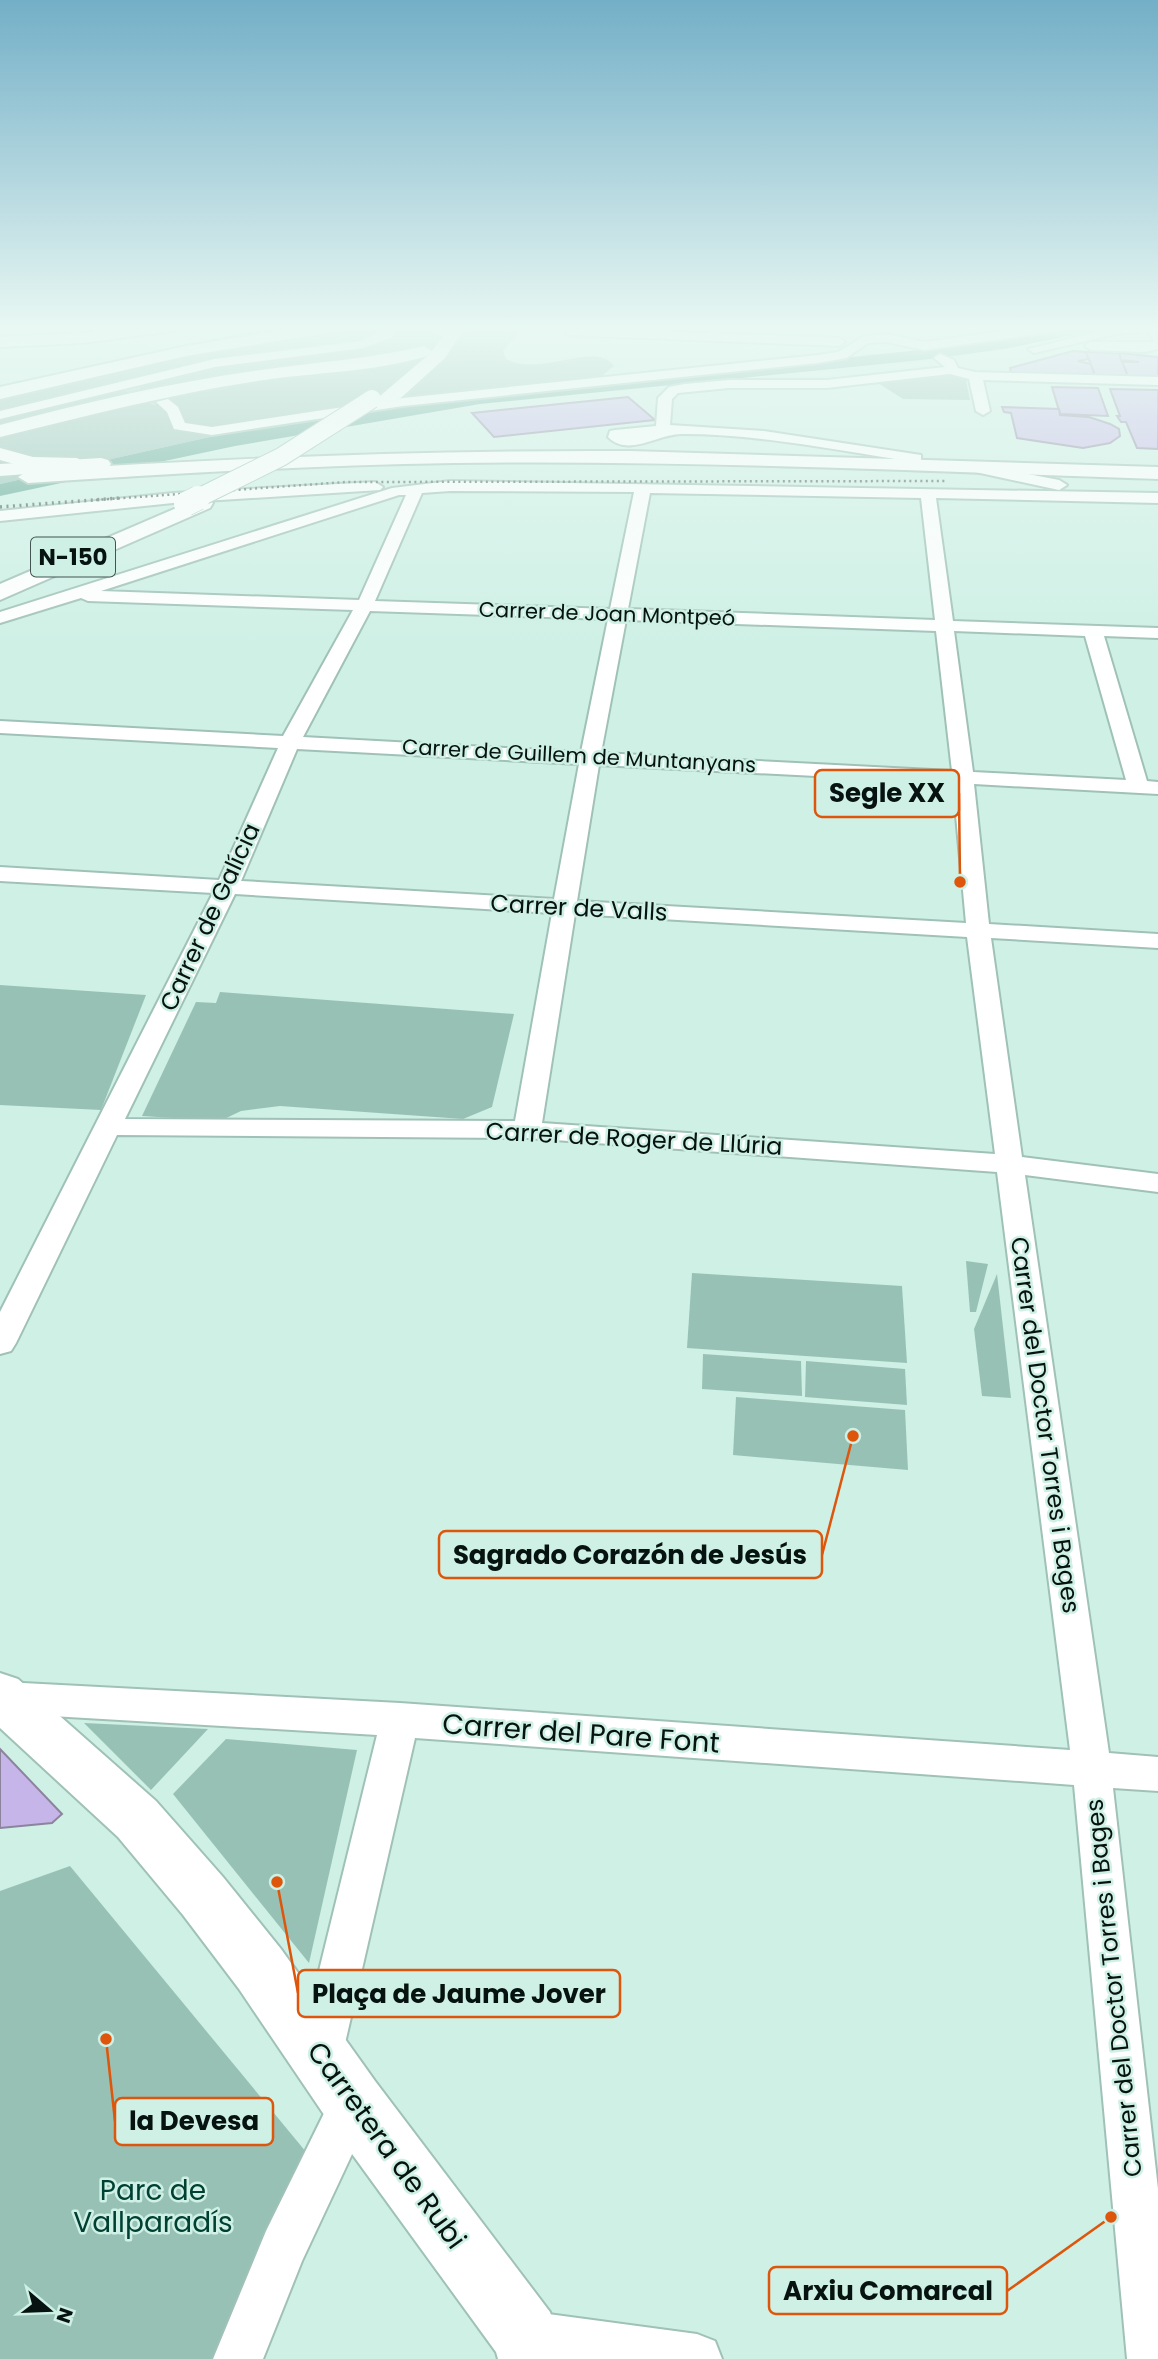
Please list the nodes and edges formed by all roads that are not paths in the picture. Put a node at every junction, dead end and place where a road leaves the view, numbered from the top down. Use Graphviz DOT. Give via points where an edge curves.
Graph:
graph roads {
  1 [pos="329,436"];
  2 [pos="751,436"];
  3 [pos="0,454"];
  4 [pos="916,458"];
  5 [pos="1158,465"];
  6 [pos="964,467"];
  7 [pos="109,468"];
  8 [pos="0,470"];
  9 [pos="1158,473"];
  10 [pos="0,478"];
  11 [pos="643,488"];
  12 [pos="416,489"];
  13 [pos="928,493"];
  14 [pos="1134,498"];
  15 [pos="1158,498"];
  16 [pos="194,504"];
  17 [pos="0,516"];
  18 [pos="146,527"];
  19 [pos="107,537"];
  20 [pos="0,570"];
  21 [pos="0,577"];
  22 [pos="0,584"];
  23 [pos="0,593"];
  24 [pos="57,597"];
  25 [pos="365,605"];
  26 [pos="619,615"];
  27 [pos="0,618"];
  28 [pos="943,626"];
  29 [pos="1093,631"];
  30 [pos="1158,633"];
  31 [pos="0,727"];
  32 [pos="290,742"];
  33 [pos="590,756"];
  34 [pos="963,777"];
  35 [pos="1148,787"];
  36 [pos="0,874"];
  37 [pos="227,887"];
  38 [pos="564,907"];
  39 [pos="978,931"];
  40 [pos="1158,941"];
  41 [pos="109,1127"];
  42 [pos="527,1129"];
  43 [pos="1009,1164"];
  44 [pos="1158,1184"];
  45 [pos="0,1343"];
  46 [pos="2,1696"];
  47 [pos="400,1720"];
  48 [pos="1092,1771"];
  49 [pos="1158,1774"];
  50 [pos="320,2055"];
  51 [pos="354,2103"];
  52 [pos="529,2347"];
  53 [pos="239,2359"];
  54 [pos="697,2359"];
  55 [pos="1152,2359"];
  1 -- 16 [label="main road, N-150, bridge"];
  2 -- 4 [label="street"];
  3 -- 7 [label="main road" via="32,463"];
  4 -- 5 [label="main road"];
  4 -- 7 [label="main road" via="489,449 168,460"];
  6 -- 7 [label="main road" via="454,457"];
  6 -- 9 [label="main road"];
  6 -- 14 [label="street"];
  7 -- 8 [label="main road"];
  7 -- 10 [label="main road"];
  11 -- 12 [label="street"];
  11 -- 13 [label="street"];
  11 -- 26 [label="street"];
  12 -- 17 [label="street" via="369,487 173,498"];
  12 -- 24 [label="street" via="397,491"];
  12 -- 25 [label="street, Carrer de Galícia"];
  13 -- 14 [label="street"];
  13 -- 28 [label="street, Carrer del Doctor Torres i Bages"];
  14 -- 15 [label="street"];
  16 -- 18 [label="main road, N-150"];
  16 -- 19 [label="main road, N-150"];
  18 -- 22 [label="main road, N-150"];
  18 -- 23 [label="main road"];
  19 -- 20 [label="main road"];
  19 -- 21 [label="main road, N-150"];
  24 -- 25 [label="street, Carrer de Joan Montpeó"];
  24 -- 27 [label="street"];
  25 -- 26 [label="street, Carrer de Joan Montpeó"];
  25 -- 32 [label="street, Carrer de Galícia"];
  26 -- 28 [label="street, Carrer de Joan Montpeó"];
  26 -- 33 [label="street"];
  28 -- 29 [label="street, Carrer de Joan Montpeó"];
  28 -- 34 [label="street, Carrer del Doctor Torres i Bages"];
  29 -- 30 [label="street, Carrer de Joan Montpeó"];
  29 -- 35 [label="street"];
  31 -- 32 [label="street, Carrer de Guillem de Muntanyans"];
  32 -- 33 [label="street, Carrer de Guillem de Muntanyans"];
  32 -- 37 [label="street, Carrer de Galícia"];
  33 -- 34 [label="street, Carrer de Guillem de Muntanyans"];
  33 -- 38 [label="street"];
  34 -- 35 [label="street, Carrer de Guillem de Muntanyans"];
  34 -- 39 [label="street, Carrer del Doctor Torres i Bages"];
  36 -- 37 [label="street, Carrer de Valls"];
  37 -- 38 [label="street, Carrer de Valls"];
  37 -- 41 [label="street, Carrer de Galícia"];
  38 -- 39 [label="street, Carrer de Valls"];
  38 -- 42 [label="street"];
  39 -- 40 [label="street, Carrer de Valls"];
  39 -- 43 [label="street, Carrer del Doctor Torres i Bages"];
  41 -- 42 [label="street, Carrer de Roger de Llúria"];
  41 -- 45 [label="street, Carrer de Galícia"];
  42 -- 43 [label="street, Carrer de Roger de Llúria"];
  43 -- 44 [label="street, Carrer de Roger de Llúria"];
  43 -- 48 [label="street, Carrer del Doctor Torres i Bages"];
  46 -- 47 [label="street, Carrer del Pare Font"];
  46 -- 50 [label="main road, Carretera de Rubi" via="136,1819 236,1938"];
  47 -- 48 [label="street, Carrer del Pare Font"];
  47 -- 50 [label="street"];
  48 -- 49 [label="street, Carrer del Pare Font"];
  48 -- 55 [label="street, Carrer del Doctor Torres i Bages"];
  50 -- 51 [label="main road, Carretera de Rubi"];
  51 -- 52 [label="main road, Carretera de Rubi"];
  51 -- 53 [label="street" via="283,2248"];
  52 -- 54 [label="street"];
}
